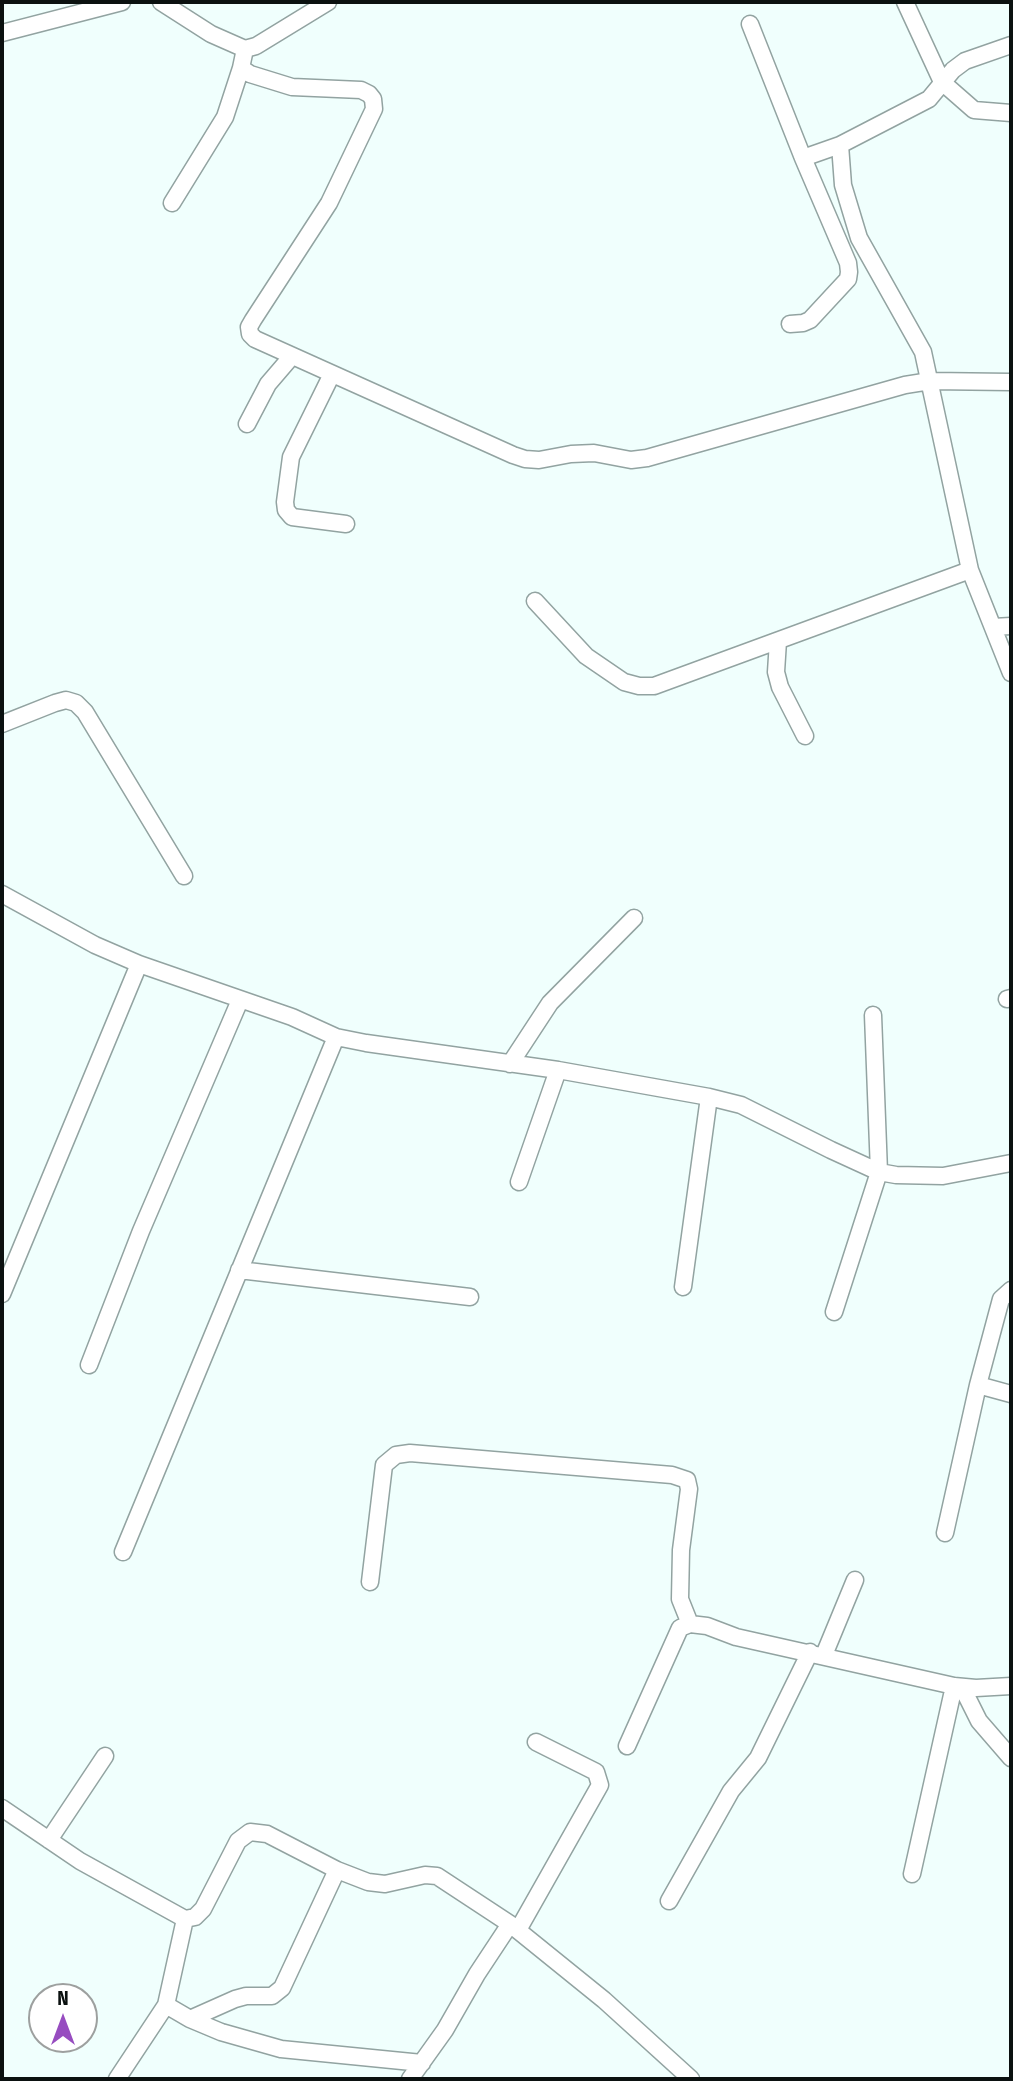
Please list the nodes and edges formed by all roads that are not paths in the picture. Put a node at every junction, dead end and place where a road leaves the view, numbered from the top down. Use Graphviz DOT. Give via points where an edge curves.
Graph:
graph roads {
  1 [pos="122,2"];
  2 [pos="160,2"];
  3 [pos="328,2"];
  4 [pos="905,2"];
  5 [pos="750,23"];
  6 [pos="2,33"];
  7 [pos="1011,45"];
  8 [pos="245,50"];
  9 [pos="241,68"];
  10 [pos="942,82"];
  11 [pos="1011,113"];
  12 [pos="840,145"];
  13 [pos="803,158"];
  14 [pos="172,203"];
  15 [pos="790,324"];
  16 [pos="292,356"];
  17 [pos="332,374"];
  18 [pos="930,381"];
  19 [pos="1011,382"];
  20 [pos="247,424"];
  21 [pos="345,524"];
  22 [pos="970,570"];
  23 [pos="535,601"];
  24 [pos="1011,626"];
  25 [pos="993,627"];
  26 [pos="778,641"];
  27 [pos="1011,673"];
  28 [pos="2,724"];
  29 [pos="806,736"];
  30 [pos="184,876"];
  31 [pos="2,894"];
  32 [pos="634,918"];
  33 [pos="139,964"];
  34 [pos="240,1000"];
  35 [pos="873,1015"];
  36 [pos="336,1037"];
  37 [pos="510,1064"];
  38 [pos="558,1070"];
  39 [pos="709,1097"];
  40 [pos="1011,1163"];
  41 [pos="880,1172"];
  42 [pos="519,1182"];
  43 [pos="239,1270"];
  44 [pos="683,1287"];
  45 [pos="1011,1290"];
  46 [pos="2,1294"];
  47 [pos="470,1297"];
  48 [pos="834,1312"];
  49 [pos="89,1365"];
  50 [pos="978,1385"];
  51 [pos="1011,1394"];
  52 [pos="945,1533"];
  53 [pos="123,1552"];
  54 [pos="855,1580"];
  55 [pos="370,1582"];
  56 [pos="690,1624"];
  57 [pos="817,1654"];
  58 [pos="958,1686"];
  59 [pos="1011,1686"];
  60 [pos="536,1742"];
  61 [pos="627,1746"];
  62 [pos="105,1756"];
  63 [pos="1011,1758"];
  64 [pos="2,1808"];
  65 [pos="49,1840"];
  66 [pos="337,1870"];
  67 [pos="912,1874"];
  68 [pos="669,1901"];
  69 [pos="185,1919"];
  70 [pos="514,1927"];
  71 [pos="166,2005"];
  72 [pos="190,2019"];
  73 [pos="422,2063"];
  74 [pos="117,2079"];
  75 [pos="410,2079"];
  76 [pos="691,2079"];
  1 -- 6 [label="street"];
  2 -- 8 [label="street"];
  3 -- 8 [label="street"];
  4 -- 10 [label="street"];
  5 -- 13 [label="street"];
  7 -- 10 [label="street" via="965,61"];
  8 -- 9 [label="street"];
  9 -- 14 [label="street" via="225,117"];
  9 -- 16 [label="street" via="292,87 361,90 373,99 374,108 329,203 249,327 255,339"];
  10 -- 11 [label="street" via="974,110"];
  10 -- 12 [label="street" via="929,99"];
  12 -- 13 [label="street"];
  12 -- 18 [label="street" via="843,186 859,238 923,352"];
  13 -- 15 [label="street" via="849,272 848,279 810,320"];
  16 -- 17 [label="street"];
  16 -- 20 [label="street" via="268,384"];
  17 -- 18 [label="street" via="513,455 539,460 594,453 647,458"];
  17 -- 21 [label="street" via="291,457 285,502 292,517"];
  18 -- 19 [label="street"];
  18 -- 22 [label="street"];
  22 -- 25 [label="street"];
  22 -- 26 [label="street"];
  23 -- 26 [label="street" via="586,656 624,682 639,686 654,686"];
  24 -- 25 [label="street"];
  25 -- 27 [label="street"];
  26 -- 29 [label="street" via="780,687"];
  28 -- 30 [label="street" via="55,703 76,703"];
  31 -- 33 [label="street" via="67,932"];
  32 -- 37 [label="street" via="550,1003"];
  33 -- 34 [label="street"];
  33 -- 46 [label="street"];
  34 -- 36 [label="street"];
  34 -- 49 [label="street"];
  35 -- 41 [label="street"];
  36 -- 37 [label="street"];
  36 -- 43 [label="street"];
  37 -- 38 [label="street"];
  38 -- 39 [label="street"];
  38 -- 42 [label="street"];
  39 -- 41 [label="street" via="741,1105"];
  39 -- 44 [label="street"];
  40 -- 41 [label="street" via="943,1176"];
  41 -- 48 [label="street"];
  43 -- 47 [label="street"];
  43 -- 53 [label="street"];
  45 -- 50 [label="street" via="1001,1299"];
  50 -- 51 [label="street"];
  50 -- 52 [label="street"];
  54 -- 57 [label="street"];
  55 -- 56 [label="street" via="384,1465 396,1455 410,1452 672,1475 687,1480 689,1489 680,1600"];
  56 -- 57 [label="street"];
  56 -- 61 [label="street" via="680,1628"];
  57 -- 58 [label="street"];
  57 -- 68 [label="street"];
  58 -- 59 [label="street"];
  58 -- 63 [label="street" via="979,1721"];
  58 -- 67 [label="street"];
  60 -- 70 [label="street" via="596,1772 600,1785"];
  62 -- 65 [label="street"];
  64 -- 65 [label="street"];
  65 -- 69 [label="street"];
  66 -- 69 [label="street" via="267,1834 250,1832 238,1842 203,1909"];
  66 -- 70 [label="street" via="386,1884 438,1876"];
  66 -- 72 [label="street" via="282,1988 272,1996 235,1999"];
  69 -- 71 [label="street"];
  70 -- 73 [label="street" via="477,1974"];
  70 -- 76 [label="street"];
  71 -- 72 [label="street"];
  71 -- 74 [label="street"];
  72 -- 73 [label="street" via="281,2049"];
  73 -- 75 [label="street"];
}
